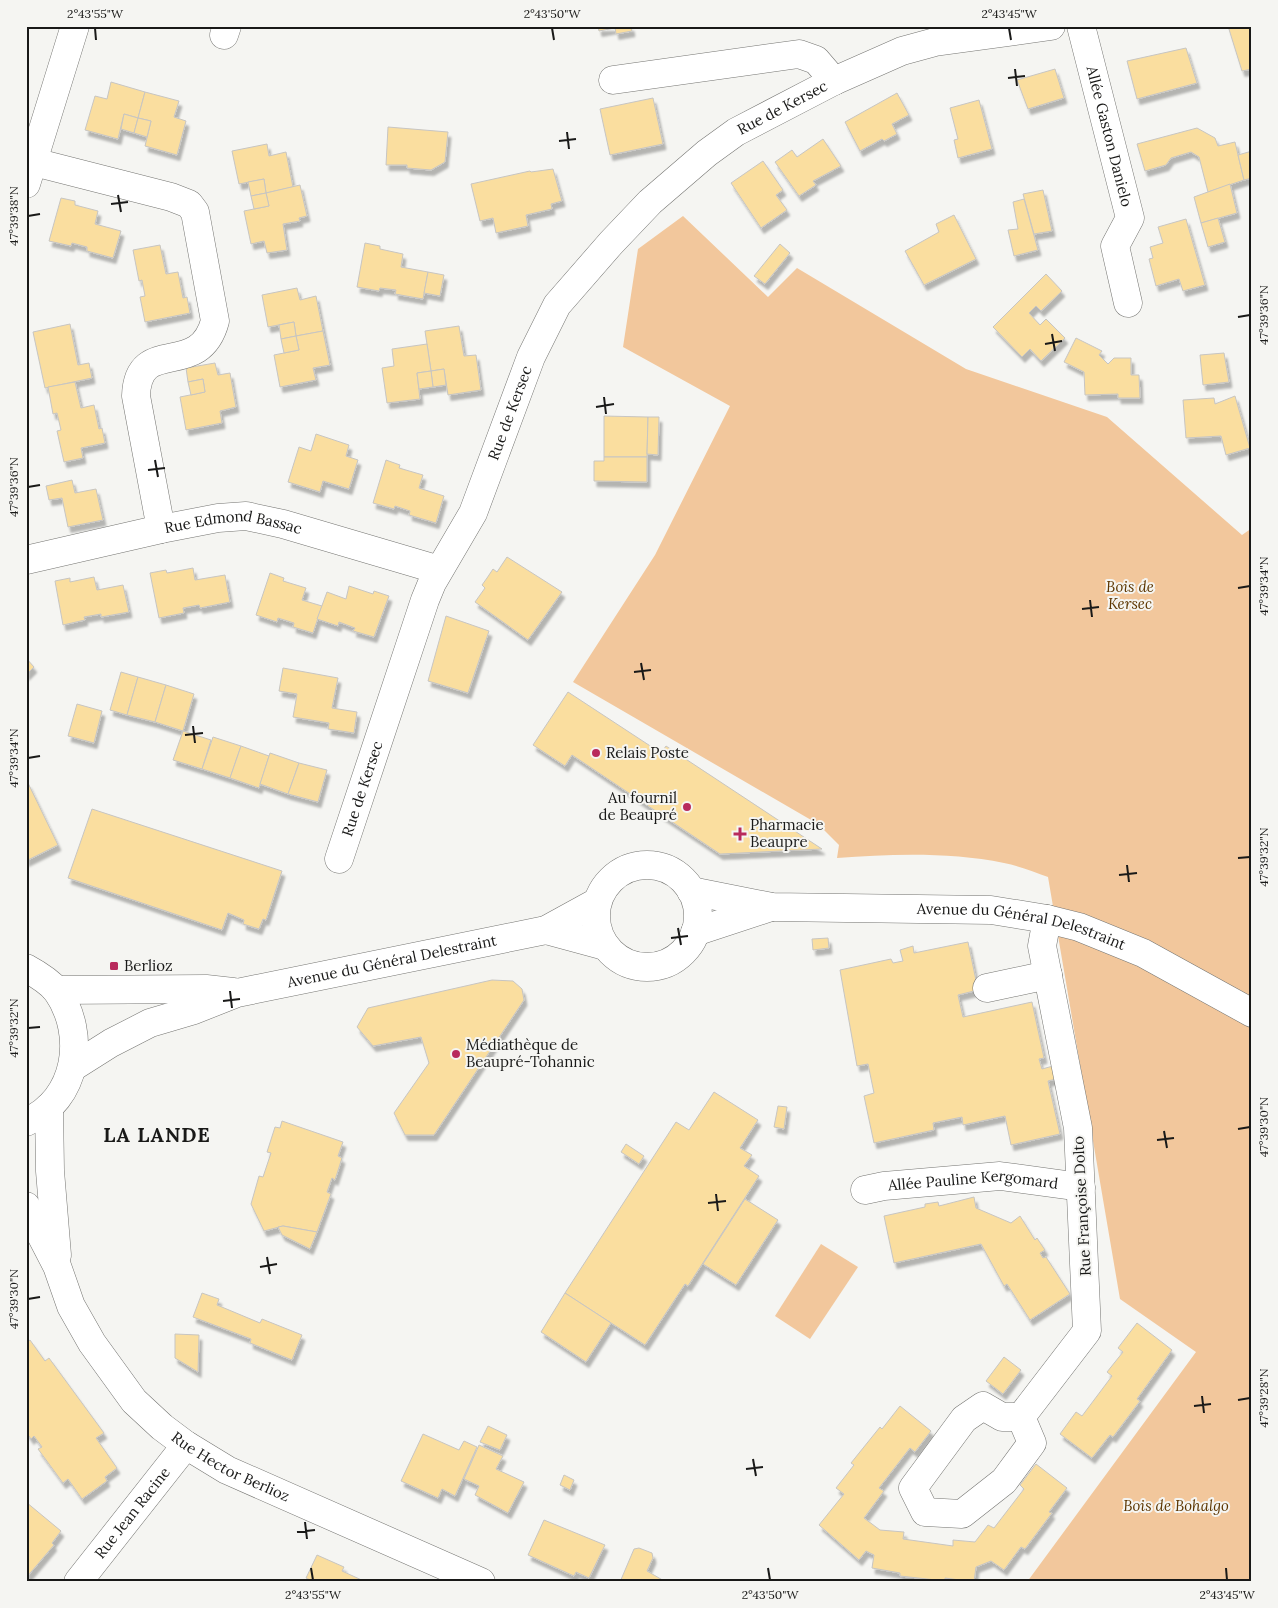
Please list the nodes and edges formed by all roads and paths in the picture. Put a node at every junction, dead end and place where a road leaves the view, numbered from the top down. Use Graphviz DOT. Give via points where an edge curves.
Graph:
graph roads {
  1 [pos="75,26"];
  2 [pos="1051,26"];
  3 [pos="1082,26"];
  4 [pos="613,80"];
  5 [pos="834,81"];
  6 [pos="29,169"];
  7 [pos="1128,302"];
  8 [pos="160,529"];
  9 [pos="26,560"];
  10 [pos="438,573"];
  11 [pos="339,859"];
  12 [pos="691,891"];
  13 [pos="597,902"];
  14 [pos="772,907"];
  15 [pos="1047,919"];
  16 [pos="546,930"];
  17 [pos="695,932"];
  18 [pos="605,946"];
  19 [pos="26,968"];
  20 [pos="1048,975"];
  21 [pos="987,988"];
  22 [pos="56,990"];
  23 [pos="237,993"];
  24 [pos="1252,1013"];
  25 [pos="73,1067"];
  26 [pos="49,1107"];
  27 [pos="26,1122"];
  28 [pos="1081,1187"];
  29 [pos="865,1190"];
  30 [pos="26,1206"];
  31 [pos="58,1266"];
  32 [pos="1021,1418"];
  33 [pos="186,1445"];
  34 [pos="78,1582"];
  35 [pos="481,1582"];
  1 -- 6 [label="street"];
  2 -- 5 [label="street, Rue de Kersec" via="918,46"];
  3 -- 7 [label="street, Allée Gaston Danielo" via="1130,218 1115,246"];
  4 -- 5 [label="street, Rue de Kersec" via="799,54 816,60"];
  5 -- 10 [label="street, Rue de Kersec" via="736,132 707,153 650,202 557,305 531,357 473,513"];
  6 -- 8 [label="street" via="170,197 189,204 196,212 215,321 212,333 196,351 155,362 145,368 136,385"];
  8 -- 9 [label="street, Rue Edmond Bassac"];
  8 -- 10 [label="street, Rue Edmond Bassac" via="218,518 259,517 429,567"];
  10 -- 11 [label="street, Rue de Kersec" via="425,600"];
  12 -- 13 [label="street" via="666,868 643,865 612,878"];
  12 -- 14 [label="street, Avenue du Général Delestraint"];
  12 -- 17 [label="street" via="698,918"];
  13 -- 16 [label="street, Avenue du Général Delestraint"];
  13 -- 18 [label="street" via="598,932"];
  14 -- 15 [label="street, Avenue du Général Delestraint" via="991,910"];
  14 -- 17 [label="street, Avenue du Général Delestraint"];
  15 -- 20 [label="street, Rue Françoise Dolto" via="1042,946"];
  15 -- 24 [label="street, Avenue du Général Delestraint" via="1079,927 1143,954"];
  16 -- 18 [label="street, Avenue du Général Delestraint"];
  16 -- 23 [label="street, Avenue du Général Delestraint"];
  17 -- 18 [label="street" via="689,945 678,956 664,964 647,967 630,965"];
  19 -- 22 [label="street"];
  20 -- 21 [label="street"];
  20 -- 28 [label="street, Rue Françoise Dolto" via="1078,1128"];
  22 -- 23 [label="street, Avenue du Général Delestraint" via="206,989"];
  22 -- 25 [label="street" via="70,1014 75,1040"];
  23 -- 25 [label="street, Avenue du Général Delestraint" via="150,1023"];
  25 -- 26 [label="street" via="64,1089"];
  26 -- 27 [label="street"];
  26 -- 31 [label="street, Rue Hector Berlioz" via="50,1171"];
  28 -- 29 [label="street, Allée Pauline Kergomard" via="1000,1176"];
  28 -- 32 [label="street, Rue Françoise Dolto" via="1087,1331"];
  30 -- 31 [label="street, Rue Hector Berlioz"];
  31 -- 33 [label="street, Rue Hector Berlioz" via="71,1306 121,1385 147,1414"];
  33 -- 34 [label="street, Rue Jean Racine"];
  33 -- 35 [label="street, Rue Hector Berlioz" via="227,1470"];
}
